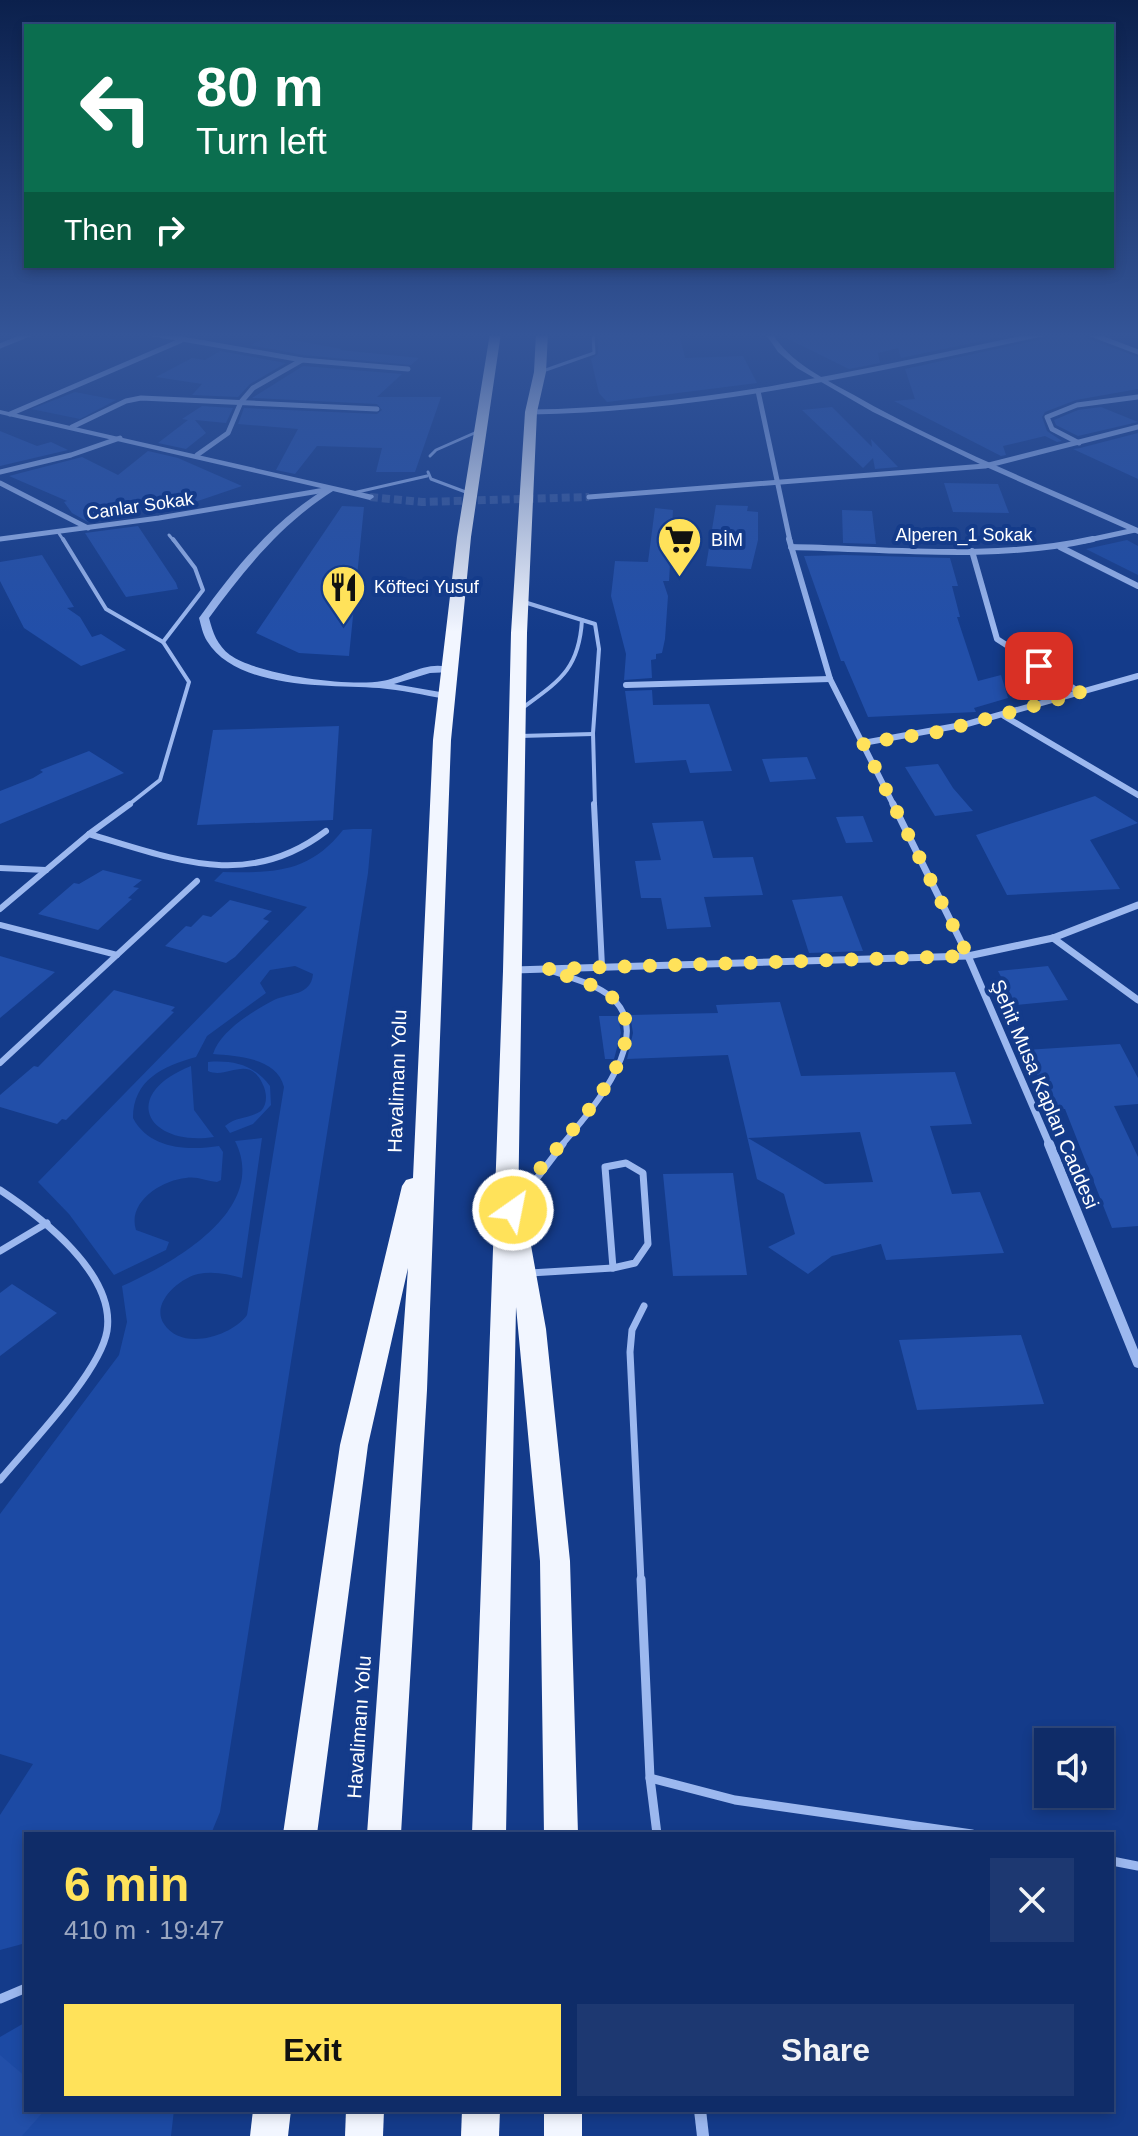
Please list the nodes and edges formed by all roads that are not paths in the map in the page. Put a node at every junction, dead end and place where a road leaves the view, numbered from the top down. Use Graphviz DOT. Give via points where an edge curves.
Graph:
graph roads {
  1 [pos="97,433"];
  2 [pos="228,433"];
  3 [pos="474,433"];
  4 [pos="481,433"];
  5 [pos="530,433"];
  6 [pos="767,433"];
  7 [pos="917,433"];
  8 [pos="1059,433"];
  9 [pos="1117,433"];
  10 [pos="120,438"];
  11 [pos="1079,443"];
  12 [pos="197,455"];
  13 [pos="430,456"];
  14 [pos="985,466"];
  15 [pos="0,472"];
  16 [pos="778,481"];
  17 [pos="0,483"];
  18 [pos="331,489"];
  19 [pos="351,494"];
  20 [pos="471,494"];
  21 [pos="370,497"];
  22 [pos="589,497"];
  23 [pos="89,528"];
  24 [pos="1134,528"];
  25 [pos="58,532"];
  26 [pos="169,535"];
  27 [pos="0,539"];
  28 [pos="791,547"];
  29 [pos="1059,547"];
  30 [pos="972,551"];
  31 [pos="1138,586"];
  32 [pos="521,601"];
  33 [pos="582,620"];
  34 [pos="163,642"];
  35 [pos="448,670"];
  36 [pos="1138,676"];
  37 [pos="830,679"];
  38 [pos="381,685"];
  39 [pos="626,685"];
  40 [pos="1081,693"];
  41 [pos="446,696"];
  42 [pos="517,712"];
  43 [pos="1004,716"];
  44 [pos="593,734"];
  45 [pos="517,736"];
  46 [pos="863,743"];
  47 [pos="1138,795"];
  48 [pos="326,831"];
  49 [pos="89,834"];
  50 [pos="0,868"];
  51 [pos="46,870"];
  52 [pos="197,881"];
  53 [pos="1138,905"];
  54 [pos="0,909"];
  55 [pos="0,925"];
  56 [pos="1053,938"];
  57 [pos="117,955"];
  58 [pos="968,956"];
  59 [pos="602,967"];
  60 [pos="546,969"];
  61 [pos="513,971"];
  62 [pos="1138,1000"];
  63 [pos="0,1063"];
  64 [pos="427,1127"];
  65 [pos="507,1162"];
  66 [pos="0,1190"];
  67 [pos="513,1210"];
  68 [pos="47,1223"];
  69 [pos="0,1251"];
  70 [pos="613,1268"];
  71 [pos="524,1274"];
  72 [pos="644,1306"];
  73 [pos="1138,1363"];
  74 [pos="0,1480"];
  75 [pos="650,1778"];
  76 [pos="299,1831"];
  77 [pos="384,1832"];
  78 [pos="489,1832"];
  79 [pos="561,1832"];
  80 [pos="657,1832"];
  81 [pos="958,1832"];
  82 [pos="1114,1861"];
  83 [pos="1138,1866"];
  84 [pos="24,1989"];
  85 [pos="0,1999"];
  86 [pos="272,2112"];
  87 [pos="365,2112"];
  88 [pos="481,2112"];
  89 [pos="563,2112"];
  90 [pos="700,2112"];
  91 [pos="269,2136"];
  92 [pos="364,2136"];
  93 [pos="480,2136"];
  94 [pos="563,2136"];
  95 [pos="703,2136"];
  1 -- 10 [label="street"];
  2 -- 12 [label="street"];
  3 -- 13 [label="lane"];
  4 -- 20 [label="highway, Havalimanı Yolu"];
  5 -- 32 [label="highway"];
  6 -- 16 [label="street, Şehit Musa Kaplan Caddesi"];
  7 -- 14 [label="street"];
  8 -- 11 [label="street"];
  9 -- 11 [label="street"];
  10 -- 12 [label="street"];
  10 -- 15 [label="street"];
  11 -- 14 [label="street"];
  12 -- 18 [label="street"];
  14 -- 16 [label="street"];
  14 -- 24 [label="street"];
  16 -- 22 [label="street"];
  16 -- 28 [label="street, Şehit Musa Kaplan Caddesi"];
  17 -- 23 [label="street"];
  18 -- 19 [label="street"];
  18 -- 23 [label="street, Canlar Sokak"];
  18 -- 38 [label="street" via="291,514 250,554 204,618 204,629 225,653 268,675 312,683"];
  19 -- 20 [label="lane" via="427,474"];
  19 -- 21 [label="street"];
  20 -- 35 [label="highway, Havalimanı Yolu"];
  23 -- 25 [label="street, Canlar Sokak"];
  24 -- 29 [label="street, Alperen_1 Sokak"];
  25 -- 27 [label="street, Canlar Sokak"];
  25 -- 34 [label="lane" via="106,609"];
  26 -- 34 [label="lane" via="198,572 203,590"];
  28 -- 30 [label="street, Alperen_1 Sokak"];
  28 -- 37 [label="street, Şehit Musa Kaplan Caddesi"];
  29 -- 30 [label="street, Alperen_1 Sokak"];
  29 -- 31 [label="street"];
  30 -- 40 [label="street" via="997,639"];
  32 -- 33 [label="lane"];
  32 -- 42 [label="highway"];
  33 -- 42 [label="lane" via="574,666"];
  33 -- 44 [label="lane" via="595,624 600,649"];
  34 -- 49 [label="lane" via="189,682 160,780"];
  35 -- 38 [label="street" via="429,670"];
  35 -- 41 [label="highway, Havalimanı Yolu"];
  36 -- 40 [label="street"];
  37 -- 39 [label="street"];
  37 -- 46 [label="street, Şehit Musa Kaplan Caddesi"];
  38 -- 41 [label="street"];
  40 -- 43 [label="street"];
  41 -- 64 [label="highway, Havalimanı Yolu"];
  42 -- 45 [label="highway"];
  43 -- 46 [label="street"];
  43 -- 47 [label="street"];
  44 -- 45 [label="lane"];
  44 -- 59 [label="lane"];
  45 -- 61 [label="highway"];
  46 -- 58 [label="street, Şehit Musa Kaplan Caddesi"];
  48 -- 49 [label="lane" via="295,852 254,863 197,861"];
  49 -- 51 [label="lane"];
  50 -- 51 [label="lane"];
  51 -- 54 [label="lane"];
  52 -- 57 [label="lane"];
  53 -- 56 [label="street"];
  55 -- 57 [label="lane"];
  56 -- 58 [label="street"];
  56 -- 62 [label="street"];
  57 -- 63 [label="lane"];
  58 -- 59 [label="street"];
  58 -- 73 [label="street, Şehit Musa Kaplan Caddesi"];
  59 -- 60 [label="street"];
  60 -- 61 [label="street"];
  60 -- 67 [label="lane" via="604,992 621,1008 626,1036 623,1054 585,1114"];
  61 -- 65 [label="highway"];
  64 -- 76 [label="highway" via="354,1445"];
  64 -- 77 [label="highway, Havalimanı Yolu"];
  65 -- 67 [label="highway"];
  65 -- 78 [label="highway"];
  66 -- 68 [label="lane"];
  67 -- 71 [label="highway"];
  68 -- 69 [label="lane"];
  68 -- 74 [label="lane" via="98,1284 107,1310 107,1332 65,1400"];
  70 -- 70 [label="lane" via="605,1167 626,1163 643,1173 648,1244 635,1263"];
  70 -- 71 [label="lane"];
  71 -- 79 [label="highway" via="555,1561"];
  72 -- 75 [label="lane" via="632,1330 630,1352"];
  75 -- 80 [label="lane"];
  75 -- 81 [label="lane" via="735,1800"];
  82 -- 83 [label="lane"];
  84 -- 85 [label="lane"];
  86 -- 91 [label="highway"];
  87 -- 92 [label="highway"];
  88 -- 93 [label="highway"];
  89 -- 94 [label="highway"];
  90 -- 95 [label="street"];
}
